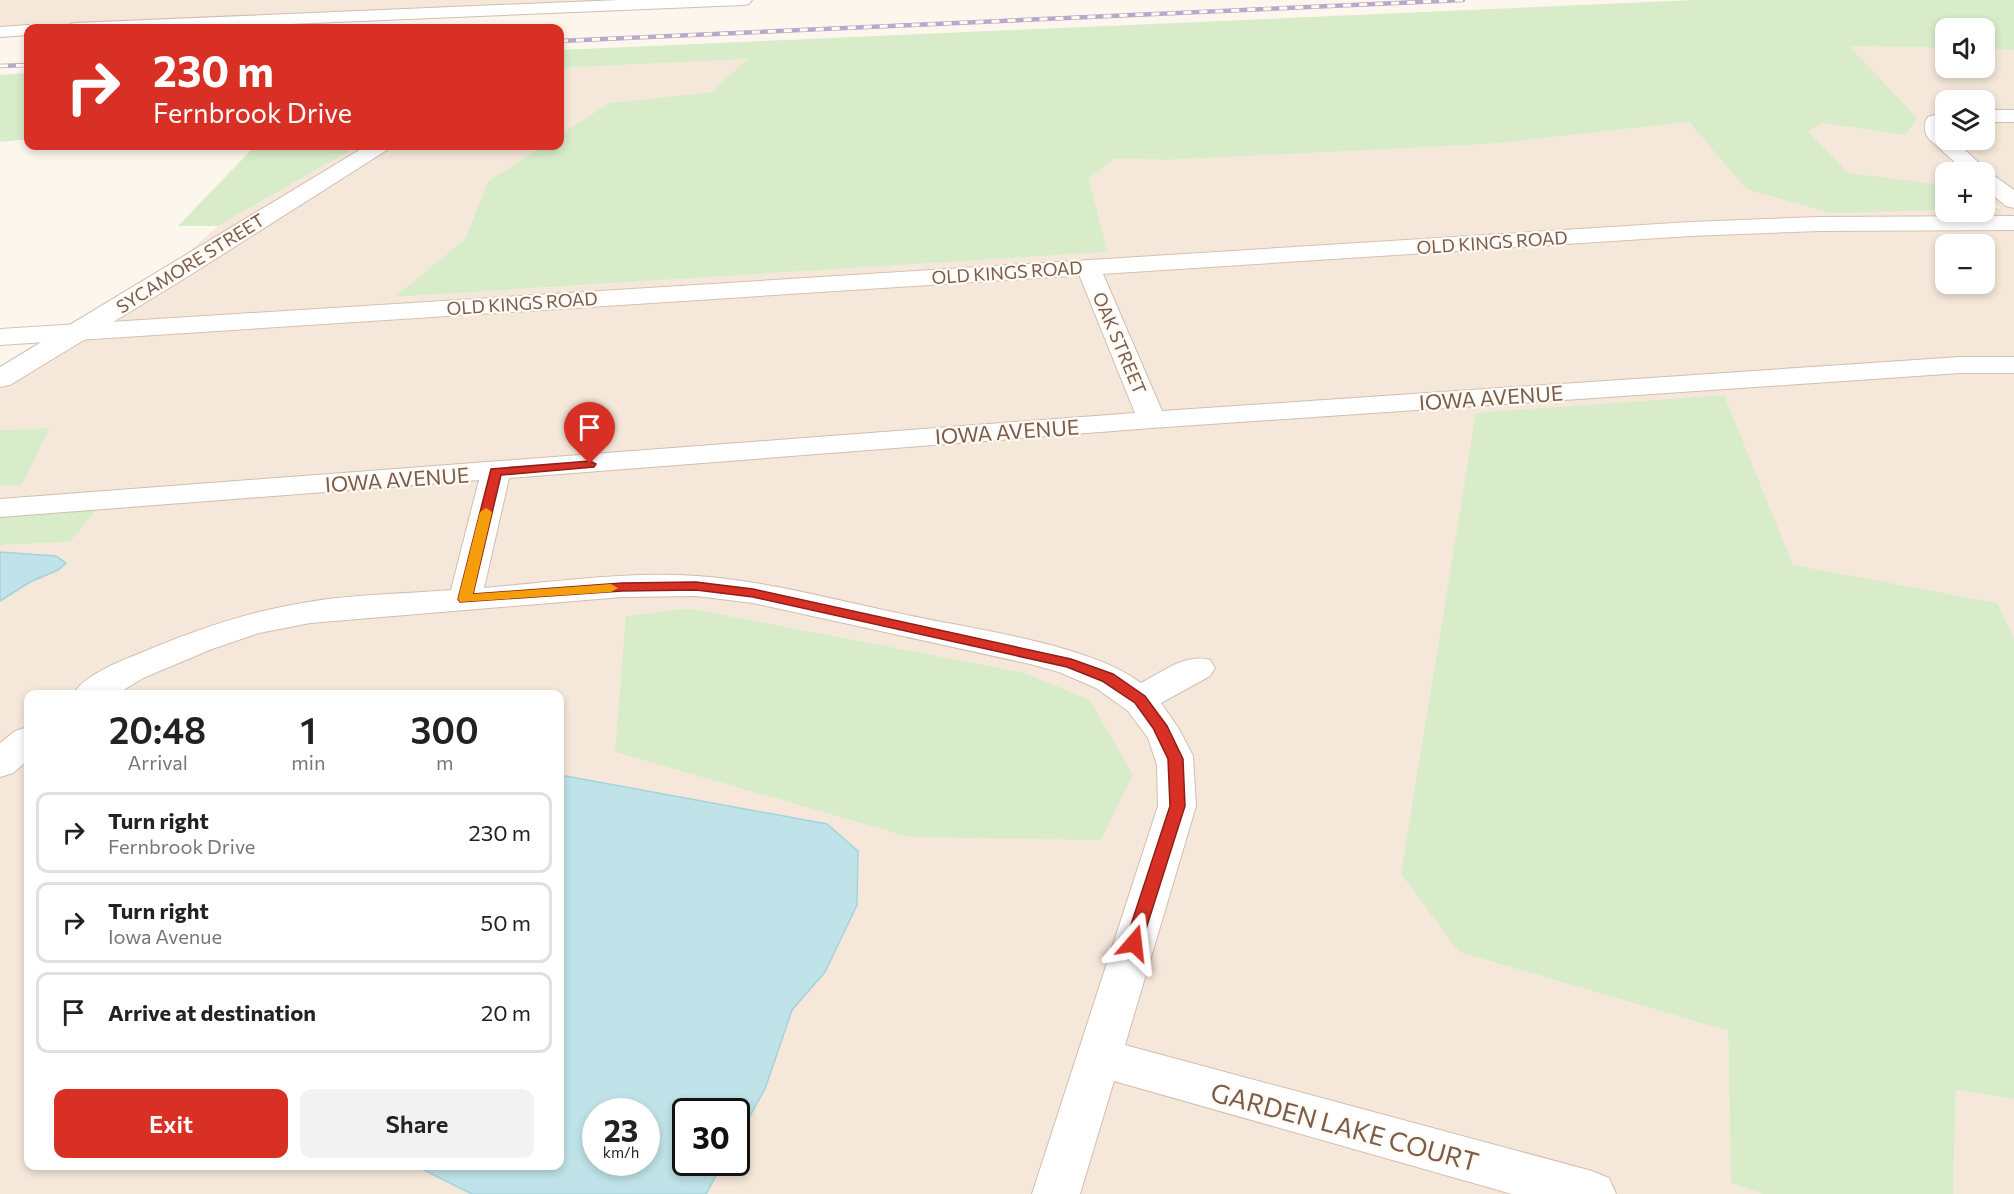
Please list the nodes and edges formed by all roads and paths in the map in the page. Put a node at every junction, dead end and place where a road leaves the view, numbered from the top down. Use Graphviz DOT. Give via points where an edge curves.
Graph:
graph roads {
  1 [pos="353,0"];
  2 [pos="743,0"];
  3 [pos="600,3"];
  4 [pos="318,18"];
  5 [pos="172,24"];
  6 [pos="24,30"];
  7 [pos="0,32"];
  8 [pos="1995,116"];
  9 [pos="2014,116"];
  10 [pos="374,150"];
  11 [pos="1953,150"];
  12 [pos="1967,162"];
  13 [pos="1995,186"];
  14 [pos="2014,201"];
  15 [pos="2014,223"];
  16 [pos="1088,267"];
  17 [pos="76,332"];
  18 [pos="0,337"];
  19 [pos="2014,365"];
  20 [pos="0,379"];
  21 [pos="1152,420"];
  22 [pos="496,472"];
  23 [pos="0,508"];
  24 [pos="465,599"];
  25 [pos="1198,668"];
  26 [pos="98,690"];
  27 [pos="1140,699"];
  28 [pos="24,743"];
  29 [pos="0,764"];
  30 [pos="1098,1057"];
  31 [pos="1056,1194"];
  32 [pos="1592,1194"];
  1 -- 4 [label="street"];
  2 -- 3 [label="street"];
  3 -- 4 [label="street"];
  4 -- 5 [label="street"];
  6 -- 7 [label="street"];
  8 -- 9 [label="street"];
  10 -- 17 [label="street, SYCAMORE STREET"];
  11 -- 12 [label="street"];
  13 -- 14 [label="street"];
  15 -- 16 [label="street, OLD KINGS ROAD" via="1753,226"];
  16 -- 17 [label="street, OLD KINGS ROAD"];
  16 -- 21 [label="street, OAK STREET"];
  17 -- 18 [label="street, OLD KINGS ROAD"];
  17 -- 20 [label="street, SYCAMORE STREET"];
  19 -- 21 [label="street, IOWA AVENUE" via="1960,365"];
  21 -- 22 [label="street, IOWA AVENUE"];
  22 -- 23 [label="street, IOWA AVENUE"];
  22 -- 24 [label="street"];
  24 -- 26 [label="street" via="310,612 253,624 200,640 130,670"];
  24 -- 27 [label="street" via="622,587 696,586 753,593 1071,663 1107,678"];
  25 -- 27 [label="street"];
  27 -- 30 [label="street" via="1160,726 1175,759 1178,806"];
  28 -- 29 [label="street"];
  30 -- 31 [label="street"];
  30 -- 32 [label="street, GARDEN LAKE COURT"];
}
